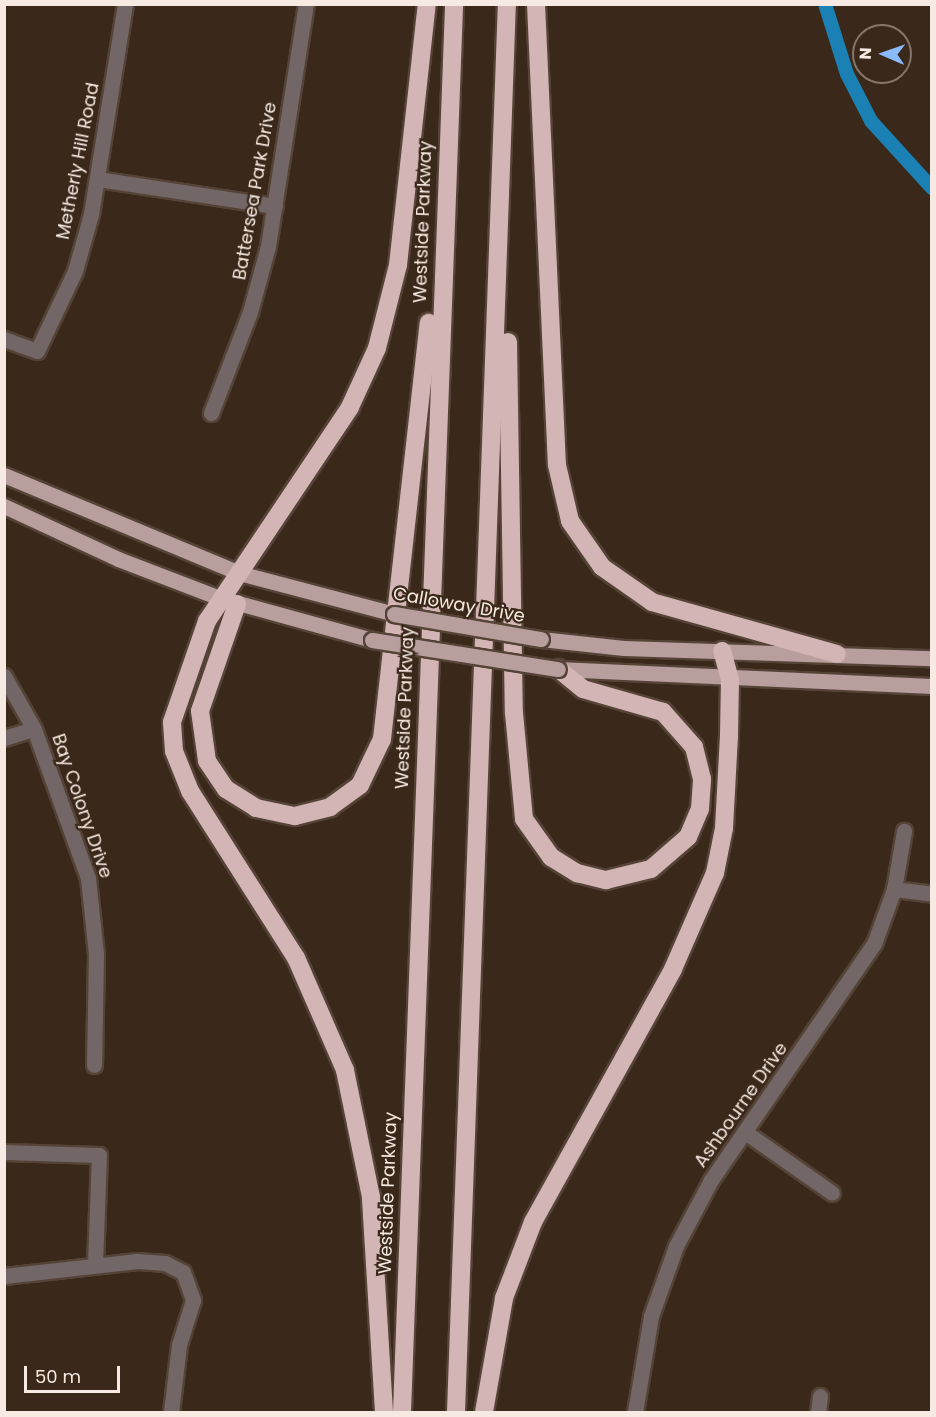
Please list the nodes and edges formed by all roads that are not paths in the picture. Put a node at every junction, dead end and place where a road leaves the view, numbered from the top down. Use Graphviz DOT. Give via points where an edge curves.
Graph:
graph roads {
  1 [pos="125,4"];
  2 [pos="306,4"];
  3 [pos="427,4"];
  4 [pos="454,4"];
  5 [pos="507,4"];
  6 [pos="536,4"];
  7 [pos="502,132"];
  8 [pos="446,157"];
  9 [pos="98,178"];
  10 [pos="275,206"];
  11 [pos="4,339"];
  12 [pos="211,413"];
  13 [pos="4,475"];
  14 [pos="4,506"];
  15 [pos="238,573"];
  16 [pos="229,601"];
  17 [pos="722,651"];
  18 [pos="837,654"];
  19 [pos="932,658"];
  20 [pos="558,669"];
  21 [pos="4,676"];
  22 [pos="730,680"];
  23 [pos="932,686"];
  24 [pos="34,729"];
  25 [pos="4,738"];
  26 [pos="904,831"];
  27 [pos="894,889"];
  28 [pos="932,894"];
  29 [pos="94,1065"];
  30 [pos="745,1132"];
  31 [pos="4,1152"];
  32 [pos="832,1194"];
  33 [pos="95,1263"];
  34 [pos="4,1276"];
  35 [pos="820,1396"];
  36 [pos="171,1413"];
  37 [pos="384,1413"];
  38 [pos="402,1413"];
  39 [pos="456,1413"];
  40 [pos="484,1413"];
  41 [pos="635,1413"];
  42 [pos="818,1413"];
  1 -- 9 [label="street, Metherly Hill Road"];
  2 -- 10 [label="street, Battersea Park Drive"];
  3 -- 15 [label="highway" via="398,265 377,348 350,407"];
  4 -- 8 [label="highway, Westside Parkway"];
  5 -- 7 [label="highway"];
  6 -- 18 [label="highway" via="557,465 570,521 602,567 652,603"];
  7 -- 20 [label="highway" via="521,805 541,846 577,873 606,880 651,869 688,837 700,809 702,779 694,747 663,711 583,689"];
  7 -- 39 [label="highway"];
  8 -- 16 [label="highway" via="382,739 365,778 330,807 296,816 256,808 226,789 207,761 200,711"];
  8 -- 38 [label="highway, Westside Parkway"];
  9 -- 10 [label="street"];
  9 -- 11 [label="street, Metherly Hill Road" via="75,271 37,351"];
  10 -- 12 [label="street, Battersea Park Drive" via="250,312"];
  13 -- 15 [label="main road, Calloway Drive"];
  14 -- 16 [label="main road" via="118,559"];
  15 -- 16 [label="highway"];
  15 -- 17 [label="main road, Calloway Drive, bridge" via="373,609 541,639"];
  16 -- 20 [label="main road, bridge" via="325,629"];
  16 -- 37 [label="highway" via="175,705 174,751 190,791 296,958 345,1070 371,1197"];
  17 -- 18 [label="main road, Calloway Drive"];
  17 -- 22 [label="highway"];
  18 -- 19 [label="main road, Calloway Drive"];
  20 -- 22 [label="main road"];
  21 -- 24 [label="street, Bay Colony Drive"];
  22 -- 23 [label="main road"];
  22 -- 40 [label="highway" via="724,828 707,897 673,969 533,1222 504,1298"];
  24 -- 25 [label="street"];
  24 -- 29 [label="street, Bay Colony Drive" via="90,887 96,954"];
  26 -- 27 [label="street, Ashbourne Drive"];
  27 -- 28 [label="street"];
  27 -- 30 [label="street, Ashbourne Drive" via="860,969"];
  30 -- 32 [label="street"];
  30 -- 41 [label="street, Ashbourne Drive" via="690,1216 664,1276 643,1356"];
  31 -- 33 [label="street" via="99,1155"];
  33 -- 34 [label="street"];
  33 -- 36 [label="street" via="165,1263 183,1272 193,1300 179,1345"];
  35 -- 42 [label="street"];
}
